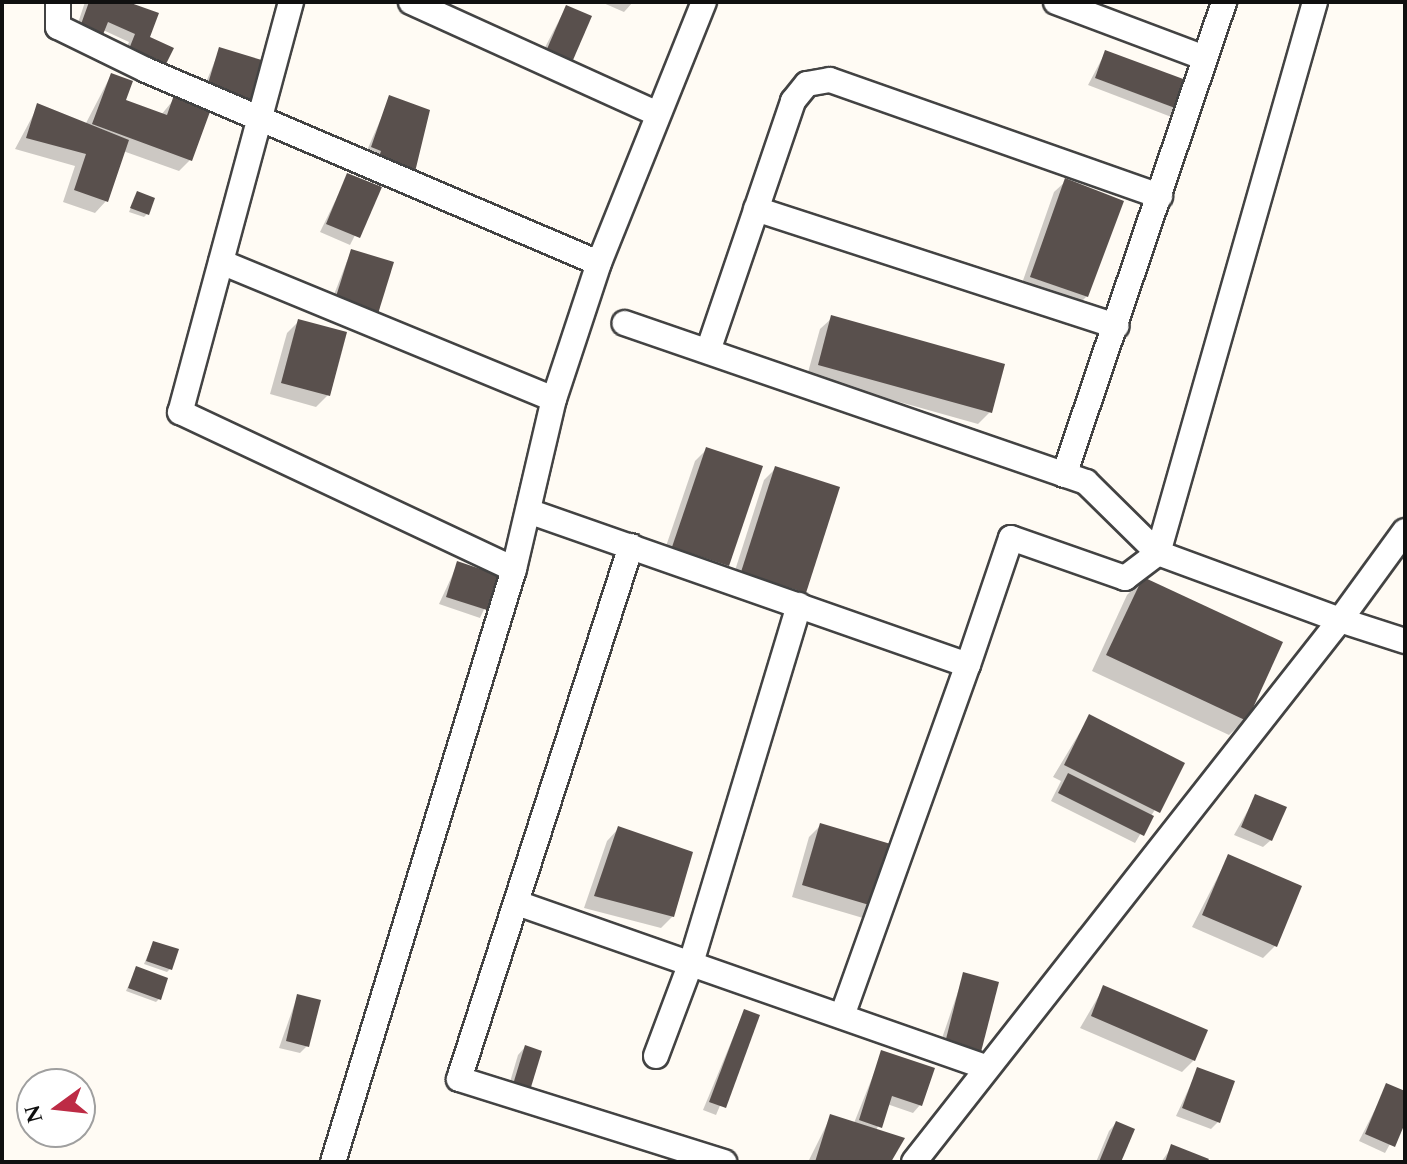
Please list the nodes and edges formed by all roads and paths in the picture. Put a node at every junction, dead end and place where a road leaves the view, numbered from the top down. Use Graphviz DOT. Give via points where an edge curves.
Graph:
graph roads {
  1 [pos="58,2"];
  2 [pos="291,2"];
  3 [pos="411,2"];
  4 [pos="704,2"];
  5 [pos="1056,2"];
  6 [pos="1224,2"];
  7 [pos="1315,2"];
  8 [pos="1202,57"];
  9 [pos="656,113"];
  10 [pos="256,121"];
  11 [pos="1160,196"];
  12 [pos="756,209"];
  13 [pos="221,262"];
  14 [pos="599,263"];
  15 [pos="625,323"];
  16 [pos="1116,326"];
  17 [pos="708,351"];
  18 [pos="554,399"];
  19 [pos="1064,475"];
  20 [pos="528,511"];
  21 [pos="1405,531"];
  22 [pos="631,546"];
  23 [pos="1158,553"];
  24 [pos="514,569"];
  25 [pos="799,605"];
  26 [pos="1340,620"];
  27 [pos="1405,641"];
  28 [pos="968,665"];
  29 [pos="517,903"];
  30 [pos="691,963"];
  31 [pos="842,1016"];
  32 [pos="656,1056"];
  33 [pos="986,1067"];
  34 [pos="333,1162"];
  35 [pos="724,1162"];
  36 [pos="914,1162"];
  1 -- 10 [label="street" via="58,27"];
  2 -- 10 [label="street"];
  3 -- 9 [label="street"];
  4 -- 9 [label="street"];
  5 -- 8 [label="street"];
  6 -- 8 [label="street"];
  7 -- 23 [label="street"];
  8 -- 11 [label="street"];
  9 -- 14 [label="street"];
  10 -- 13 [label="street"];
  10 -- 14 [label="street"];
  11 -- 12 [label="street" via="830,80 807,84 793,101"];
  11 -- 16 [label="street"];
  12 -- 16 [label="street"];
  12 -- 17 [label="street"];
  13 -- 18 [label="street"];
  13 -- 24 [label="street" via="180,412"];
  14 -- 18 [label="street"];
  15 -- 17 [label="street"];
  16 -- 19 [label="street"];
  17 -- 19 [label="street"];
  18 -- 20 [label="street"];
  19 -- 23 [label="street" via="1086,482"];
  20 -- 22 [label="street"];
  20 -- 24 [label="street"];
  21 -- 26 [label="street"];
  22 -- 25 [label="street"];
  22 -- 29 [label="street"];
  23 -- 26 [label="street"];
  23 -- 28 [label="street" via="1125,578 1011,538"];
  24 -- 34 [label="street"];
  25 -- 28 [label="street"];
  25 -- 30 [label="street"];
  26 -- 27 [label="street"];
  26 -- 33 [label="street"];
  28 -- 31 [label="street"];
  29 -- 30 [label="street"];
  29 -- 35 [label="street" via="459,1079"];
  30 -- 31 [label="street"];
  30 -- 32 [label="street"];
  31 -- 33 [label="street"];
  33 -- 36 [label="street"];
}
